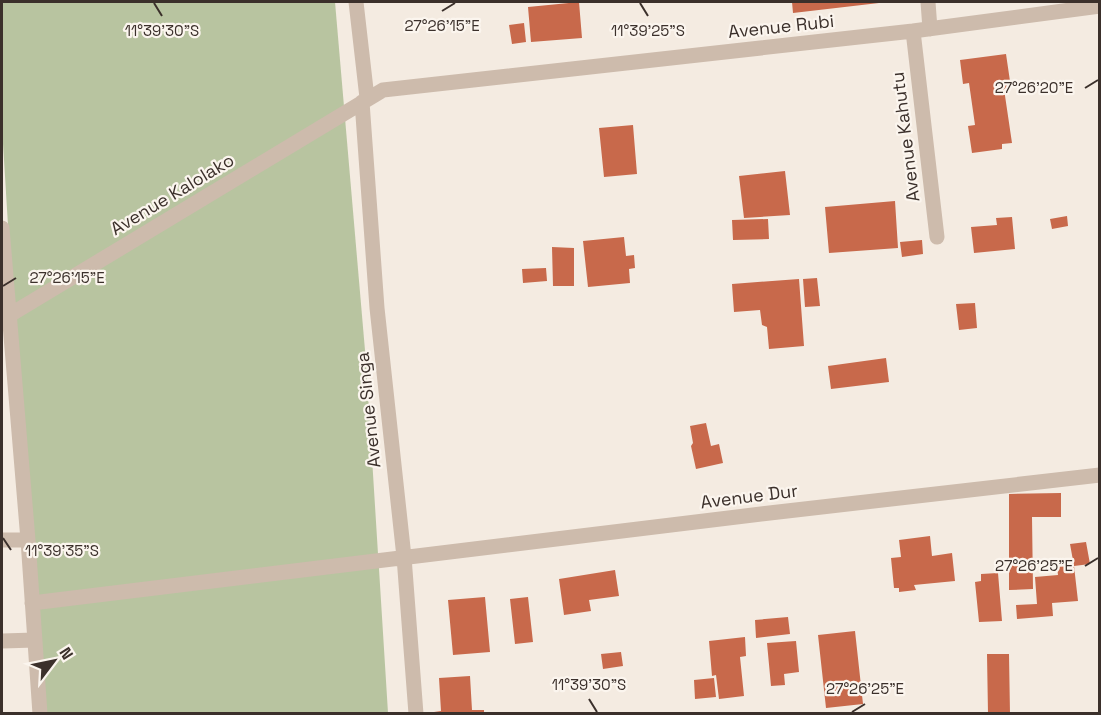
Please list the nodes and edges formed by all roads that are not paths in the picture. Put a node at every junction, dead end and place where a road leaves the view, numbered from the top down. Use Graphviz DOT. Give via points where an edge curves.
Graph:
graph roads {
  1 [pos="356,2"];
  2 [pos="928,2"];
  3 [pos="1100,6"];
  4 [pos="930,29"];
  5 [pos="913,32"];
  6 [pos="364,100"];
  7 [pos="2,228"];
  8 [pos="937,237"];
  9 [pos="5,316"];
  10 [pos="1100,475"];
  11 [pos="2,540"];
  12 [pos="28,540"];
  13 [pos="404,557"];
  14 [pos="32,603"];
  15 [pos="35,640"];
  16 [pos="2,641"];
  17 [pos="40,714"];
  18 [pos="416,714"];
  1 -- 6 [label="street, Avenue Singa"];
  2 -- 4 [label="street"];
  3 -- 4 [label="street, Avenue Rubi"];
  4 -- 5 [label="street, Avenue Rubi"];
  5 -- 6 [label="street, Avenue Rubi" via="399,88 383,90"];
  5 -- 8 [label="street, Avenue Kahutu"];
  6 -- 9 [label="street, Avenue Kalolako"];
  6 -- 13 [label="street, Avenue Singa" via="376,308"];
  7 -- 9 [label="street"];
  9 -- 12 [label="street"];
  10 -- 13 [label="street, Avenue Dur"];
  11 -- 12 [label="street"];
  12 -- 14 [label="street"];
  13 -- 14 [label="street, Avenue Dur"];
  13 -- 18 [label="street, Avenue Singa"];
  14 -- 15 [label="street"];
  15 -- 16 [label="street"];
  15 -- 17 [label="street"];
}
